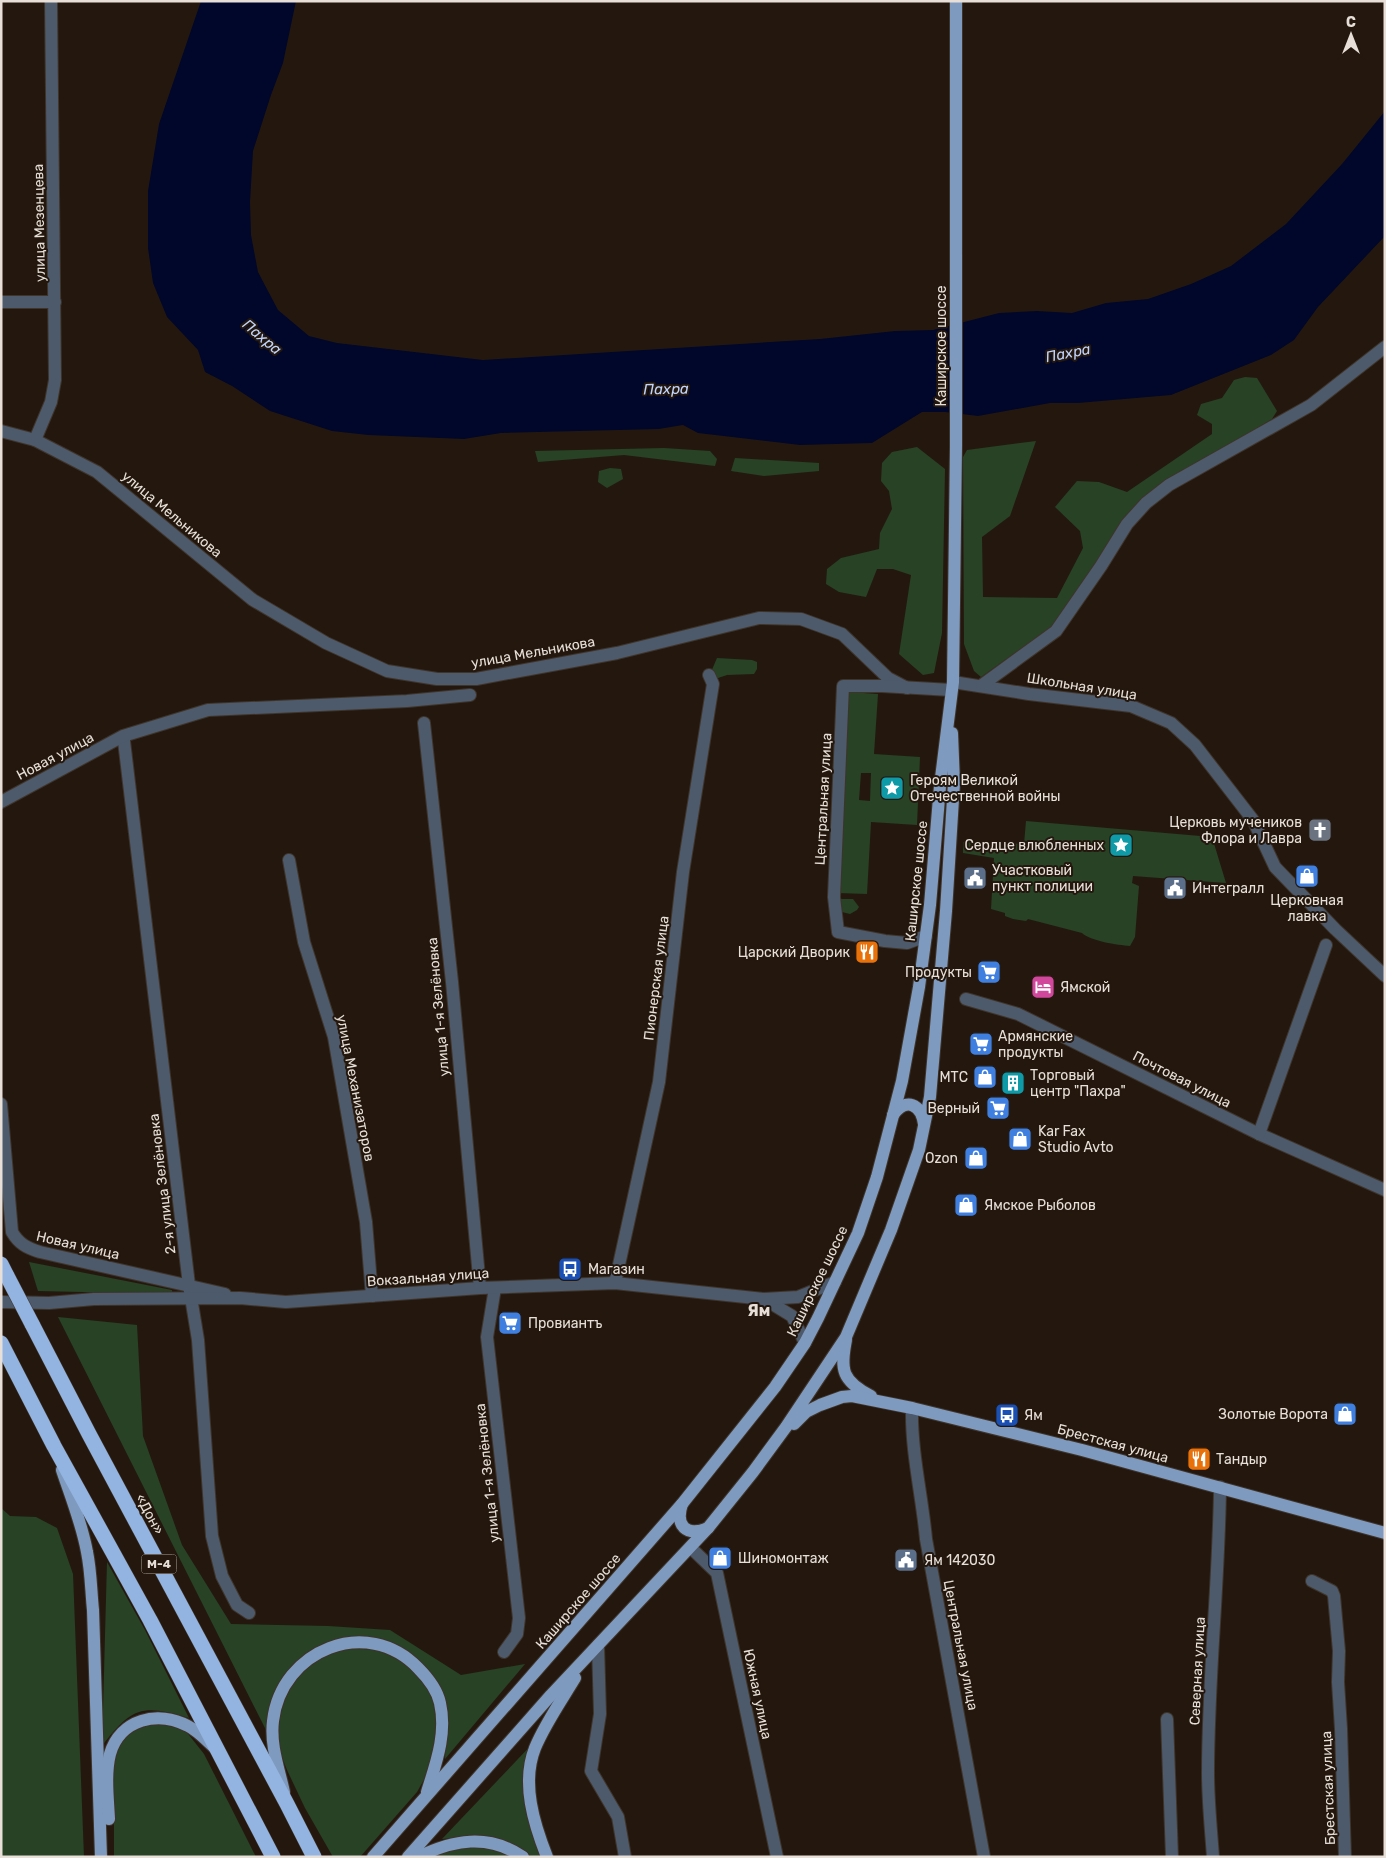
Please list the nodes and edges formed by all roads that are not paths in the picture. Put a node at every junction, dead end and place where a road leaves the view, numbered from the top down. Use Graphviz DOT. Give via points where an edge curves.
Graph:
graph roads {
  1 [pos="52,1"];
  2 [pos="956,1"];
  3 [pos="1,302"];
  4 [pos="55,302"];
  5 [pos="1385,347"];
  6 [pos="1,431"];
  7 [pos="35,440"];
  8 [pos="709,675"];
  9 [pos="982,685"];
  10 [pos="952,686"];
  11 [pos="907,688"];
  12 [pos="470,695"];
  13 [pos="424,723"];
  14 [pos="123,739"];
  15 [pos="1,802"];
  16 [pos="289,860"];
  17 [pos="926,936"];
  18 [pos="1326,945"];
  19 [pos="1385,976"];
  20 [pos="966,999"];
  21 [pos="1,1104"];
  22 [pos="893,1116"];
  23 [pos="924,1127"];
  24 [pos="1259,1134"];
  25 [pos="1385,1190"];
  26 [pos="4,1270"];
  27 [pos="835,1282"];
  28 [pos="615,1283"];
  29 [pos="189,1286"];
  30 [pos="480,1288"];
  31 [pos="494,1288"];
  32 [pos="1,1294"];
  33 [pos="372,1296"];
  34 [pos="240,1298"];
  35 [pos="94,1299"];
  36 [pos="764,1299"];
  37 [pos="192,1300"];
  38 [pos="1,1302"];
  39 [pos="846,1337"];
  40 [pos="1,1342"];
  41 [pos="805,1343"];
  42 [pos="890,1404"];
  43 [pos="912,1408"];
  44 [pos="54,1446"];
  45 [pos="772,1446"];
  46 [pos="1220,1487"];
  47 [pos="682,1504"];
  48 [pos="708,1528"];
  49 [pos="1385,1533"];
  50 [pos="691,1548"];
  51 [pos="1312,1581"];
  52 [pos="249,1613"];
  53 [pos="598,1645"];
  54 [pos="504,1652"];
  55 [pos="587,1656"];
  56 [pos="1168,1719"];
  57 [pos="218,1751"];
  58 [pos="425,1797"];
  59 [pos="287,1804"];
  60 [pos="101,1857"];
  61 [pos="110,1857"];
  62 [pos="273,1857"];
  63 [pos="314,1857"];
  64 [pos="373,1857"];
  65 [pos="408,1857"];
  66 [pos="418,1857"];
  67 [pos="523,1857"];
  68 [pos="547,1857"];
  69 [pos="624,1857"];
  70 [pos="777,1857"];
  71 [pos="984,1857"];
  72 [pos="1172,1857"];
  73 [pos="1213,1857"];
  74 [pos="1345,1857"];
  1 -- 4 [label="street, улица Мезенцева"];
  2 -- 10 [label="main road, Каширское шоссе" via="956,446"];
  3 -- 4 [label="street"];
  4 -- 7 [label="street, улица Мезенцева" via="54,392"];
  5 -- 9 [label="street" via="1311,405 1169,485 1146,503 1127,524 1056,631"];
  6 -- 7 [label="street, улица Мельникова"];
  7 -- 11 [label="street, улица Мельникова" via="97,472 253,600 326,644 387,671 437,679 476,679 617,653 759,618 801,620 842,634 888,678"];
  8 -- 28 [label="street, Пионерская улица" via="713,684 683,872 659,1082"];
  9 -- 10 [label="street, Школьная улица"];
  9 -- 19 [label="street, Школьная улица" via="1131,706 1171,723 1195,745 1253,820 1275,867"];
  10 -- 11 [label="street, Центральная улица"];
  10 -- 17 [label="main road, Каширское шоссе"];
  10 -- 23 [label="main road, Каширское шоссе" via="954,783 934,1070"];
  11 -- 17 [label="street, Центральная улица" via="843,686 834,897 838,932 906,943"];
  12 -- 14 [label="street, Новая улица" via="208,710"];
  13 -- 30 [label="street, улица 1-я Зелёновка"];
  14 -- 15 [label="street, Новая улица"];
  14 -- 29 [label="street, 2-я улица Зелёновка"];
  16 -- 33 [label="street, улица Механизаторов" via="304,942 334,1037 366,1222"];
  17 -- 22 [label="main road, Каширское шоссе" via="902,1081"];
  18 -- 24 [label="street"];
  20 -- 24 [label="street, Почтовая улица" via="1018,1014"];
  21 -- 29 [label="street, Новая улица" via="12,1232 16,1240 24,1247 40,1252"];
  22 -- 23 [label="main road" via="902,1107 916,1106 922,1113"];
  22 -- 27 [label="main road, Каширское шоссе" via="858,1232"];
  23 -- 39 [label="main road, Каширское шоссе" via="892,1230"];
  24 -- 25 [label="street, Почтовая улица"];
  26 -- 59 [label="highway, «Дон» / М-4, bridge"];
  27 -- 36 [label="street, Вокзальная улица" via="798,1297"];
  27 -- 41 [label="main road, Каширское шоссе"];
  28 -- 31 [label="street, Вокзальная улица"];
  28 -- 36 [label="street, Вокзальная улица"];
  29 -- 34 [label="street, Новая улица"];
  29 -- 37 [label="street, 2-я улица Зелёновка"];
  30 -- 31 [label="street, Вокзальная улица"];
  30 -- 33 [label="street, Вокзальная улица"];
  31 -- 54 [label="street, улица 1-я Зелёновка" via="487,1337 519,1618 517,1634"];
  32 -- 35 [label="street"];
  33 -- 34 [label="street, Вокзальная улица" via="286,1302"];
  34 -- 37 [label="street, Вокзальная улица"];
  35 -- 37 [label="street, Вокзальная улица"];
  35 -- 38 [label="street" via="48,1303"];
  36 -- 41 [label="street, Вокзальная улица" via="792,1316"];
  37 -- 52 [label="street, 2-я улица Зелёновка" via="198,1340 212,1536 222,1576 237,1605"];
  39 -- 42 [label="main road, Брестская улица" via="842,1368 848,1379 859,1390"];
  39 -- 45 [label="main road, Каширское шоссе"];
  40 -- 44 [label="highway, М-4"];
  41 -- 47 [label="main road, Каширское шоссе" via="775,1387"];
  42 -- 43 [label="main road, Брестская улица"];
  42 -- 45 [label="main road, Брестская улица" via="852,1396 831,1400 806,1412"];
  43 -- 46 [label="main road, Брестская улица"];
  43 -- 71 [label="street, Центральная улица" via="911,1437 927,1546"];
  44 -- 57 [label="highway, М-4"];
  44 -- 60 [label="main road" via="87,1552 93,1610"];
  45 -- 48 [label="main road, Каширское шоссе"];
  46 -- 49 [label="main road, Брестская улица"];
  46 -- 73 [label="street, Северная улица" via="1208,1774"];
  47 -- 48 [label="main road" via="679,1516 684,1528 689,1532"];
  47 -- 58 [label="main road, Каширское шоссе"];
  48 -- 50 [label="main road, Каширское шоссе"];
  50 -- 53 [label="main road, Каширское шоссе"];
  50 -- 70 [label="street, Южная улица" via="717,1573"];
  51 -- 74 [label="street, Брестская улица" via="1332,1591 1334,1596 1339,1652"];
  53 -- 55 [label="main road, Каширское шоссе"];
  53 -- 69 [label="street" via="600,1714 591,1771 618,1817"];
  55 -- 65 [label="main road, Каширское шоссе"];
  55 -- 68 [label="main road" via="545,1729 531,1764 533,1817"];
  56 -- 72 [label="street"];
  57 -- 61 [label="main road" via="190,1727 162,1718 146,1718 131,1724 121,1733 114,1743 108,1768"];
  57 -- 62 [label="highway, М-4"];
  58 -- 59 [label="main road" via="441,1747 442,1718 437,1692 424,1674 404,1656 378,1645 355,1643 332,1646 312,1655 290,1676 281,1691 272,1733"];
  58 -- 64 [label="main road, Каширское шоссе"];
  59 -- 63 [label="highway, «Дон» / М-4"];
  66 -- 67 [label="main road" via="436,1848 472,1841 502,1846"];
}
